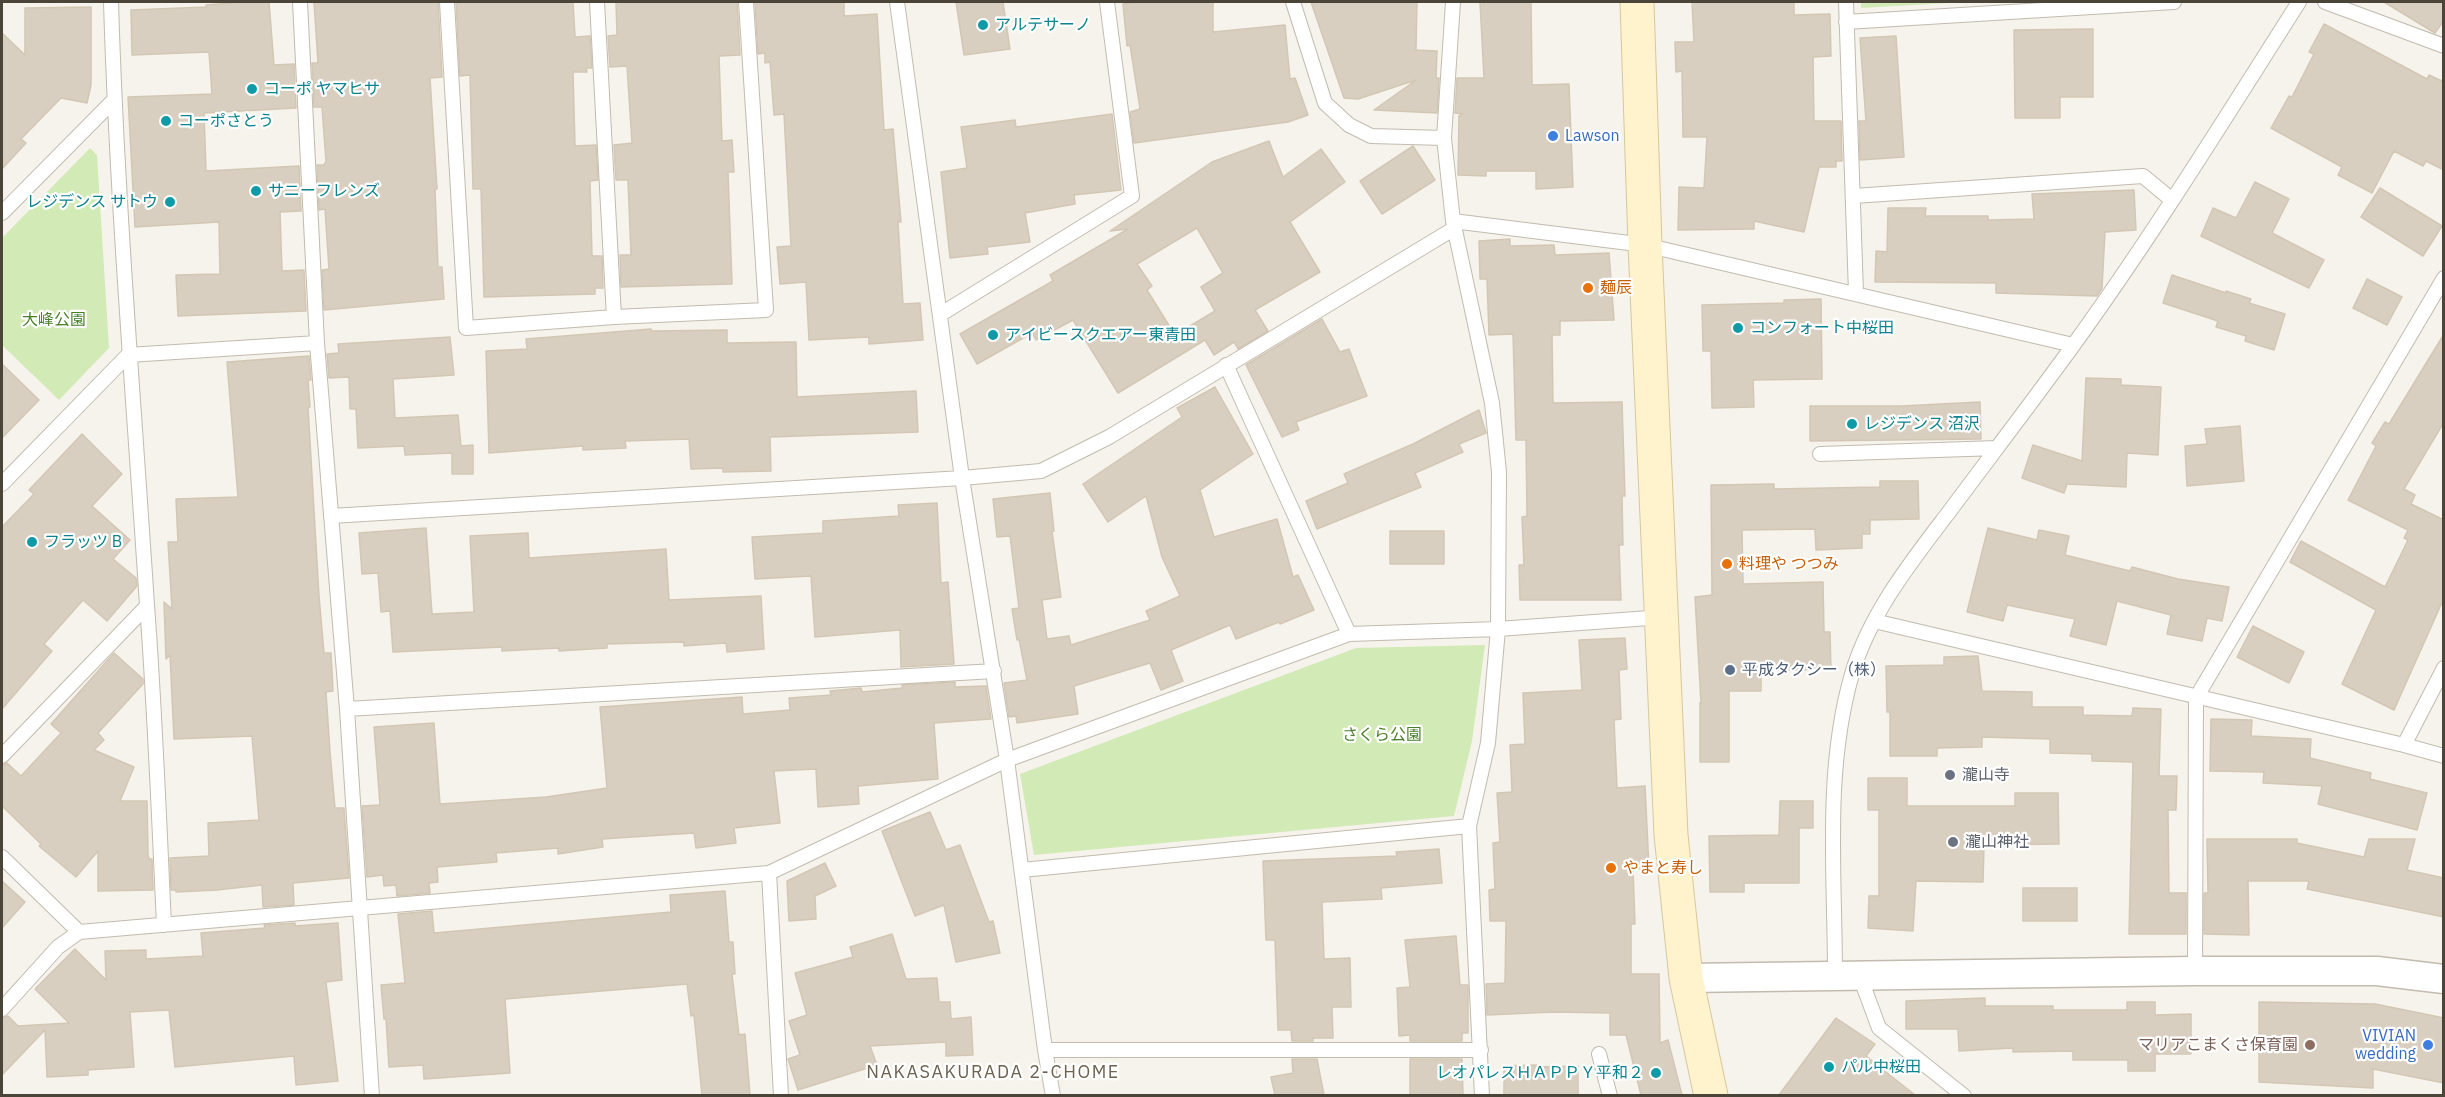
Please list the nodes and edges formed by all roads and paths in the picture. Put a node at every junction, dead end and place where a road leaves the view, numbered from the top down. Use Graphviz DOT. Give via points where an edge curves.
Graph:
graph roads {
  1 [pos="111,2"];
  2 [pos="300,2"];
  3 [pos="447,2"];
  4 [pos="597,2"];
  5 [pos="746,2"];
  6 [pos="897,2"];
  7 [pos="1107,2"];
  8 [pos="1293,2"];
  9 [pos="1453,2"];
  10 [pos="1637,2"];
  11 [pos="1846,2"];
  12 [pos="2174,2"];
  13 [pos="2299,2"];
  14 [pos="2325,2"];
  15 [pos="1846,22"];
  16 [pos="2444,46"];
  17 [pos="114,100"];
  18 [pos="1444,138"];
  19 [pos="1854,196"];
  20 [pos="2172,200"];
  21 [pos="2,213"];
  22 [pos="1454,224"];
  23 [pos="1645,245"];
  24 [pos="2444,278"];
  25 [pos="1857,293"];
  26 [pos="941,314"];
  27 [pos="614,317"];
  28 [pos="317,343"];
  29 [pos="2073,345"];
  30 [pos="128,356"];
  31 [pos="1226,365"];
  32 [pos="1997,448"];
  33 [pos="1820,454"];
  34 [pos="962,478"];
  35 [pos="2,484"];
  36 [pos="331,516"];
  37 [pos="147,606"];
  38 [pos="1663,617"];
  39 [pos="1874,621"];
  40 [pos="1498,629"];
  41 [pos="1349,634"];
  42 [pos="2444,668"];
  43 [pos="994,671"];
  44 [pos="2196,698"];
  45 [pos="347,709"];
  46 [pos="2404,745"];
  47 [pos="2,756"];
  48 [pos="2444,756"];
  49 [pos="1007,760"];
  50 [pos="1469,826"];
  51 [pos="2,857"];
  52 [pos="1022,870"];
  53 [pos="769,873"];
  54 [pos="360,907"];
  55 [pos="164,925"];
  56 [pos="79,932"];
  57 [pos="2195,971"];
  58 [pos="1847,974"];
  59 [pos="1686,978"];
  60 [pos="2444,979"];
  61 [pos="2,1009"];
  62 [pos="1045,1050"];
  63 [pos="1481,1050"];
  64 [pos="1599,1054"];
  65 [pos="1961,1093"];
  66 [pos="372,1095"];
  67 [pos="781,1095"];
  68 [pos="1053,1095"];
  69 [pos="1482,1095"];
  70 [pos="1610,1095"];
  71 [pos="1711,1095"];
  1 -- 17 [label="lane"];
  2 -- 28 [label="lane"];
  3 -- 27 [label="lane" via="466,328"];
  4 -- 27 [label="lane"];
  5 -- 27 [label="lane" via="766,310"];
  6 -- 26 [label="lane"];
  7 -- 26 [label="lane" via="1132,196"];
  8 -- 18 [label="lane" via="1326,103 1349,125 1371,136"];
  9 -- 18 [label="lane"];
  10 -- 23 [label="street"];
  11 -- 15 [label="lane"];
  12 -- 15 [label="lane"];
  13 -- 20 [label="lane"];
  14 -- 16 [label="lane"];
  15 -- 19 [label="lane"];
  17 -- 21 [label="lane"];
  17 -- 30 [label="lane"];
  18 -- 22 [label="lane"];
  19 -- 20 [label="lane" via="2143,176"];
  19 -- 25 [label="lane"];
  20 -- 29 [label="lane"];
  22 -- 23 [label="lane"];
  22 -- 31 [label="lane"];
  22 -- 40 [label="lane" via="1492,403 1499,472"];
  23 -- 25 [label="lane"];
  23 -- 38 [label="street"];
  24 -- 44 [label="lane"];
  25 -- 29 [label="lane"];
  26 -- 34 [label="lane"];
  28 -- 30 [label="lane"];
  28 -- 36 [label="lane"];
  29 -- 32 [label="lane"];
  30 -- 35 [label="lane"];
  30 -- 37 [label="lane"];
  31 -- 34 [label="lane" via="1109,437 1041,471"];
  31 -- 41 [label="lane"];
  32 -- 33 [label="lane"];
  32 -- 39 [label="lane" via="1902,574"];
  34 -- 36 [label="lane"];
  34 -- 43 [label="lane"];
  36 -- 45 [label="lane"];
  37 -- 47 [label="lane"];
  37 -- 55 [label="lane"];
  38 -- 40 [label="lane"];
  38 -- 59 [label="street" via="1671,835"];
  39 -- 44 [label="lane"];
  39 -- 58 [label="lane" via="1852,672 1834,767"];
  40 -- 41 [label="lane"];
  40 -- 50 [label="lane" via="1488,743"];
  41 -- 49 [label="lane"];
  42 -- 46 [label="lane"];
  43 -- 45 [label="lane"];
  43 -- 49 [label="lane"];
  44 -- 46 [label="lane"];
  44 -- 57 [label="lane"];
  45 -- 54 [label="lane"];
  46 -- 48 [label="lane"];
  49 -- 52 [label="lane"];
  49 -- 53 [label="lane"];
  50 -- 52 [label="lane"];
  50 -- 63 [label="lane"];
  51 -- 56 [label="lane"];
  52 -- 62 [label="lane"];
  53 -- 54 [label="lane"];
  53 -- 67 [label="lane"];
  54 -- 55 [label="lane"];
  54 -- 66 [label="lane"];
  55 -- 56 [label="lane"];
  56 -- 61 [label="lane" via="58,947"];
  57 -- 58 [label="street"];
  57 -- 60 [label="street" via="2377,971"];
  58 -- 59 [label="street"];
  58 -- 65 [label="lane" via="1879,1028"];
  59 -- 71 [label="street"];
  62 -- 63 [label="lane"];
  62 -- 68 [label="lane"];
  63 -- 69 [label="lane"];
  64 -- 70 [label="lane"];
}
